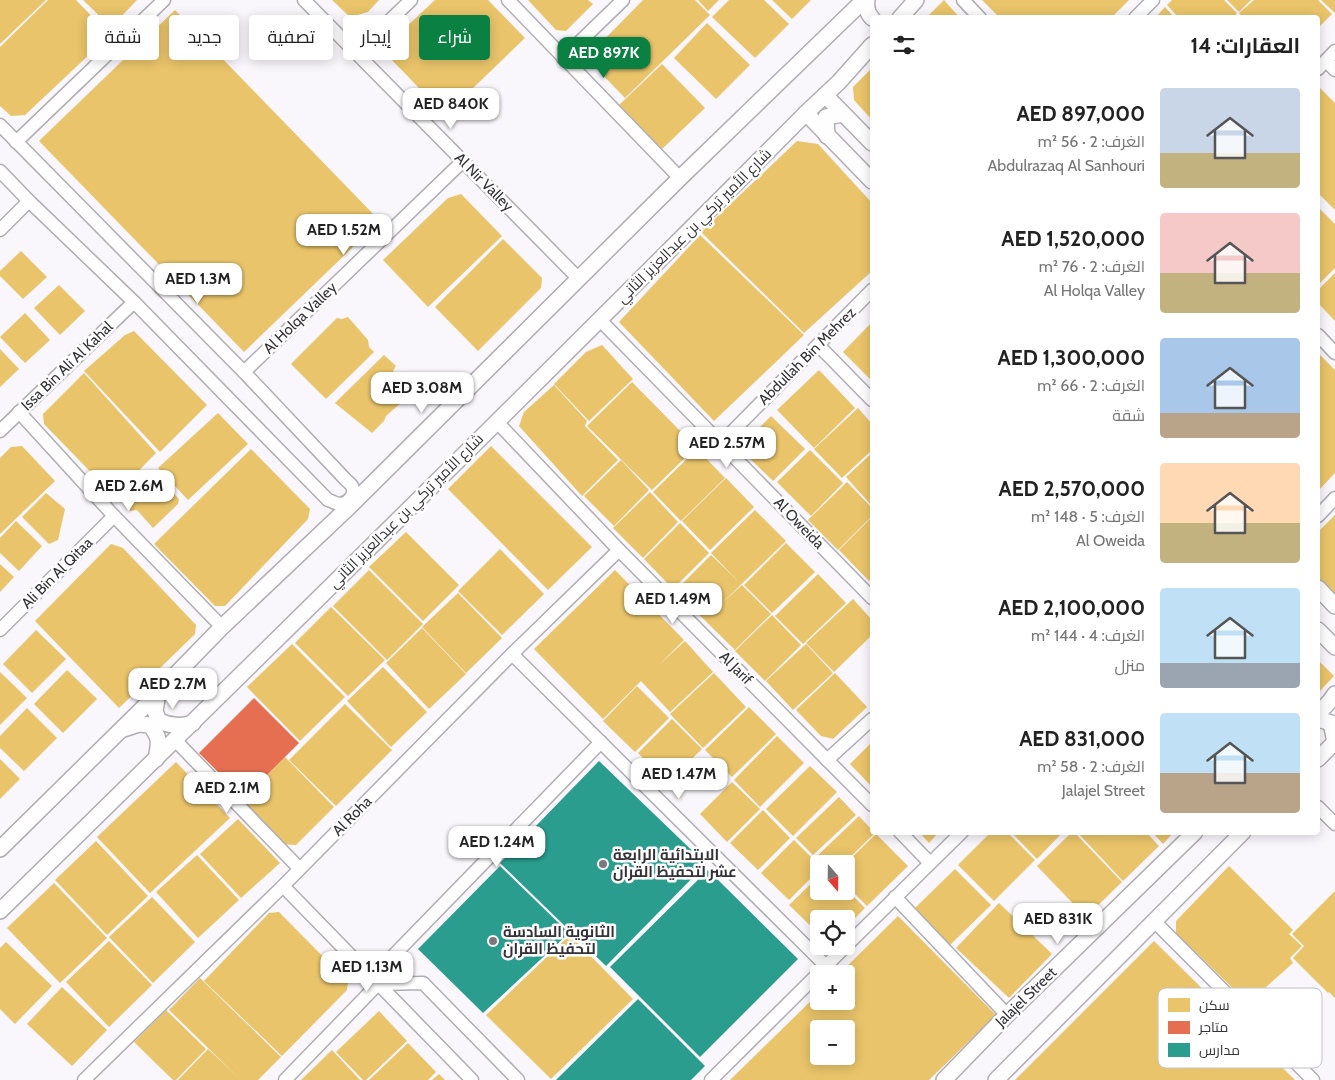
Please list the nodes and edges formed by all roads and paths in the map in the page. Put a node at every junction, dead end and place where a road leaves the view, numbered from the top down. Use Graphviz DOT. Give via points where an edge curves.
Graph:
graph roads {
  1 [pos="164,0"];
  2 [pos="304,0"];
  3 [pos="411,0"];
  4 [pos="508,0"];
  5 [pos="623,0"];
  6 [pos="866,0"];
  7 [pos="916,0"];
  8 [pos="963,0"];
  9 [pos="1153,0"];
  10 [pos="395,15"];
  11 [pos="870,15"];
  12 [pos="903,15"];
  13 [pos="977,15"];
  14 [pos="1138,15"];
  15 [pos="343,40"];
  16 [pos="870,46"];
  17 [pos="1335,51"];
  18 [pos="563,58"];
  19 [pos="363,60"];
  20 [pos="1326,67"];
  21 [pos="825,95"];
  22 [pos="806,113"];
  23 [pos="843,114"];
  24 [pos="0,125"];
  25 [pos="827,136"];
  26 [pos="870,141"];
  27 [pos="16,142"];
  28 [pos="463,161"];
  29 [pos="0,171"];
  30 [pos="680,178"];
  31 [pos="870,179"];
  32 [pos="29,201"];
  33 [pos="0,230"];
  34 [pos="579,279"];
  35 [pos="870,292"];
  36 [pos="134,302"];
  37 [pos="600,320"];
  38 [pos="1320,337"];
  39 [pos="818,345"];
  40 [pos="1335,353"];
  41 [pos="244,372"];
  42 [pos="870,398"];
  43 [pos="19,412"];
  44 [pos="497,422"];
  45 [pos="0,431"];
  46 [pos="721,443"];
  47 [pos="1335,498"];
  48 [pos="1320,514"];
  49 [pos="114,516"];
  50 [pos="619,550"];
  51 [pos="1320,590"];
  52 [pos="870,596"];
  53 [pos="1335,606"];
  54 [pos="222,627"];
  55 [pos="0,630"];
  56 [pos="1320,632"];
  57 [pos="1335,648"];
  58 [pos="512,654"];
  59 [pos="158,692"];
  60 [pos="1335,694"];
  61 [pos="1320,712"];
  62 [pos="1320,720"];
  63 [pos="193,722"];
  64 [pos="870,722"];
  65 [pos="120,731"];
  66 [pos="175,740"];
  67 [pos="601,742"];
  68 [pos="1335,742"];
  69 [pos="1320,757"];
  70 [pos="156,759"];
  71 [pos="827,760"];
  72 [pos="870,803"];
  73 [pos="1320,809"];
  74 [pos="1335,824"];
  75 [pos="903,835"];
  76 [pos="959,835"];
  77 [pos="1192,835"];
  78 [pos="1240,835"];
  79 [pos="0,848"];
  80 [pos="930,863"];
  81 [pos="299,868"];
  82 [pos="283,886"];
  83 [pos="895,897"];
  84 [pos="0,911"];
  85 [pos="1154,921"];
  86 [pos="855,937"];
  87 [pos="837,955"];
  88 [pos="825,965"];
  89 [pos="827,965"];
  90 [pos="810,982"];
  91 [pos="378,984"];
  92 [pos="1221,988"];
  93 [pos="1007,1015"];
  94 [pos="1301,1068"];
  95 [pos="84,1080"];
  96 [pos="285,1080"];
  97 [pos="472,1080"];
  98 [pos="518,1080"];
  99 [pos="711,1080"];
  100 [pos="944,1080"];
  101 [pos="996,1080"];
  102 [pos="1313,1080"];
  1 -- 27 [label="street"];
  2 -- 15 [label="street, Al Nir Valley"];
  3 -- 10 [label="street"];
  4 -- 18 [label="street"];
  5 -- 18 [label="street"];
  6 -- 11 [label="street"];
  6 -- 30 [label="street"];
  7 -- 12 [label="street"];
  8 -- 13 [label="street"];
  9 -- 14 [label="street"];
  16 -- 21 [label="street, شارع الأمير تركي بن عبدالعزيز الثاني"];
  17 -- 20 [label="street"];
  18 -- 30 [label="street"];
  19 -- 28 [label="street, Al Nir Valley"];
  21 -- 22 [label="street, شارع الأمير تركي بن عبدالعزيز الثاني"];
  21 -- 23 [label="street"];
  22 -- 25 [label="street"];
  22 -- 37 [label="street, شارع الأمير تركي بن عبدالعزيز الثاني"];
  23 -- 25 [label="street" via="826,117"];
  23 -- 26 [label="street"];
  24 -- 27 [label="street"];
  25 -- 31 [label="street"];
  27 -- 41 [label="street"];
  28 -- 34 [label="street, Al Nir Valley"];
  28 -- 41 [label="street, Al Holqa Valley"];
  29 -- 32 [label="street"];
  30 -- 34 [label="street"];
  32 -- 33 [label="street"];
  32 -- 36 [label="street"];
  34 -- 54 [label="street" via="350,506"];
  35 -- 39 [label="street, Abdullah Bin Mehrez"];
  36 -- 41 [label="street" via="328,500 338,504 351,498 353,487"];
  36 -- 43 [label="street, Issa Bin Ali Al Kahal"];
  37 -- 44 [label="street, شارع الأمير تركي بن عبدالعزيز الثاني"];
  37 -- 46 [label="street, Al Oweida"];
  38 -- 40 [label="street"];
  39 -- 42 [label="street"];
  39 -- 46 [label="street, Abdullah Bin Mehrez"];
  43 -- 45 [label="street, Issa Bin Ali Al Kahal"];
  43 -- 49 [label="street"];
  44 -- 50 [label="street, Al Jarif"];
  44 -- 63 [label="street, شارع الأمير تركي بن عبدالعزيز الثاني"];
  46 -- 52 [label="street, Al Oweida"];
  47 -- 48 [label="street"];
  49 -- 54 [label="street"];
  49 -- 55 [label="street, Ali Bin Al Qitaa"];
  50 -- 58 [label="street, Al Roha"];
  50 -- 71 [label="street, Al Jarif"];
  51 -- 53 [label="street"];
  54 -- 59 [label="street"];
  56 -- 57 [label="street"];
  58 -- 67 [label="street"];
  58 -- 81 [label="street, Al Roha"];
  59 -- 63 [label="street" via="155,711 159,721 176,726"];
  59 -- 65 [label="street"];
  60 -- 61 [label="street"];
  62 -- 68 [label="street" via="1331,723"];
  63 -- 66 [label="street, شارع الأمير تركي بن عبدالعزيز الثاني"];
  64 -- 71 [label="street"];
  65 -- 70 [label="street" via="139,724 150,725 159,741"];
  65 -- 79 [label="street"];
  66 -- 70 [label="street, شارع الأمير تركي بن عبدالعزيز الثاني"];
  66 -- 81 [label="street"];
  67 -- 88 [label="street"];
  67 -- 91 [label="street" via="393,956"];
  68 -- 69 [label="street"];
  70 -- 84 [label="street, شارع الأمير تركي بن عبدالعزيز الثاني"];
  71 -- 72 [label="street, Al Jarif"];
  73 -- 74 [label="street"];
  75 -- 80 [label="street"];
  76 -- 80 [label="street"];
  77 -- 93 [label="street, Jalajel Street"];
  78 -- 85 [label="street"];
  80 -- 83 [label="street"];
  81 -- 82 [label="street, Al Roha"];
  82 -- 91 [label="street"];
  82 -- 95 [label="street, Al Roha"];
  83 -- 86 [label="street"];
  83 -- 93 [label="street"];
  85 -- 92 [label="street"];
  85 -- 101 [label="street"];
  87 -- 89 [label="street"];
  90 -- 99 [label="street"];
  91 -- 96 [label="street"];
  91 -- 97 [label="street"];
  91 -- 98 [label="street" via="423,983"];
  93 -- 100 [label="street, Jalajel Street"];
  94 -- 102 [label="street"];
}
